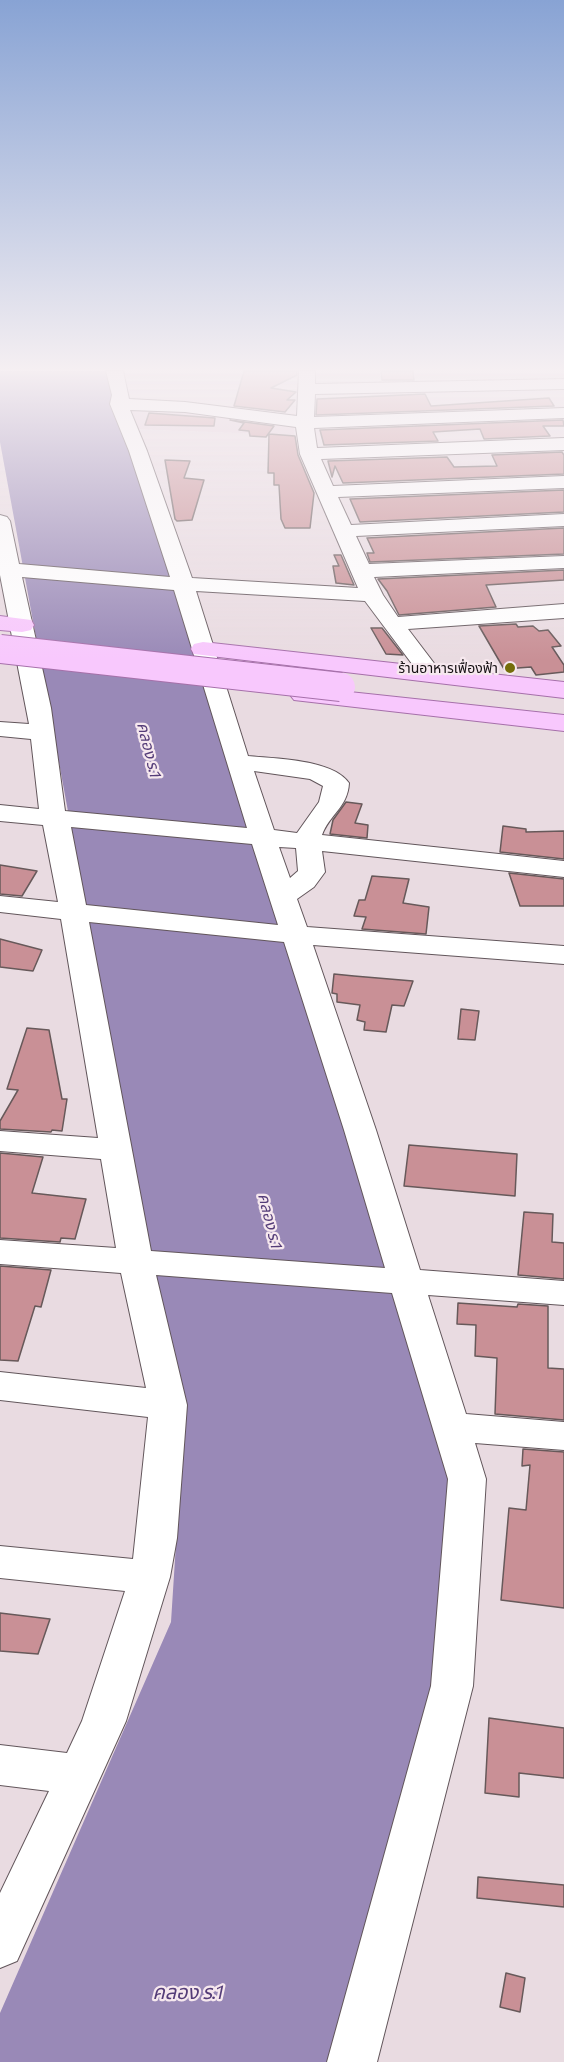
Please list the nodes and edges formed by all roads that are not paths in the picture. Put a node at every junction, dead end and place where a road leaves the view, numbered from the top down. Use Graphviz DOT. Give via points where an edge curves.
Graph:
graph roads {
  1 [pos="139,467"];
  2 [pos="315,467"];
  3 [pos="564,482"];
  4 [pos="326,492"];
  5 [pos="564,520"];
  6 [pos="0,521"];
  7 [pos="342,531"];
  8 [pos="564,562"];
  9 [pos="5,570"];
  10 [pos="361,571"];
  11 [pos="171,583"];
  12 [pos="372,595"];
  13 [pos="564,611"];
  14 [pos="392,624"];
  15 [pos="5,634"];
  16 [pos="203,649"];
  17 [pos="15,662"];
  18 [pos="432,675"];
  19 [pos="339,680"];
  20 [pos="214,685"];
  21 [pos="564,690"];
  22 [pos="564,699"];
  23 [pos="564,712"];
  24 [pos="564,723"];
  25 [pos="0,729"];
  26 [pos="44,733"];
  27 [pos="238,762"];
  28 [pos="0,813"];
  29 [pos="52,819"];
  30 [pos="263,837"];
  31 [pos="308,842"];
  32 [pos="564,869"];
  33 [pos="283,896"];
  34 [pos="0,904"];
  35 [pos="83,913"];
  36 [pos="285,933"];
  37 [pos="564,955"];
  38 [pos="0,1141"];
  39 [pos="117,1149"];
  40 [pos="0,1252"];
  41 [pos="136,1264"];
  42 [pos="408,1282"];
  43 [pos="564,1293"];
  44 [pos="0,1386"];
  45 [pos="168,1405"];
  46 [pos="452,1427"];
  47 [pos="564,1436"];
  48 [pos="0,1562"];
  49 [pos="150,1577"];
  50 [pos="0,1765"];
  51 [pos="80,1775"];
  52 [pos="0,1945"];
  53 [pos="352,2062"];
  1 -- 11 [label="street"];
  2 -- 4 [label="street"];
  3 -- 4 [label="street"];
  4 -- 7 [label="street"];
  5 -- 7 [label="street"];
  6 -- 9 [label="street"];
  7 -- 10 [label="street"];
  8 -- 10 [label="street"];
  9 -- 11 [label="street"];
  9 -- 15 [label="street"];
  10 -- 12 [label="street"];
  11 -- 12 [label="street"];
  11 -- 16 [label="street"];
  12 -- 14 [label="street"];
  13 -- 14 [label="street"];
  14 -- 18 [label="street"];
  15 -- 17 [label="street"];
  15 -- 19 [label="main road, bridge"];
  16 -- 18 [label="main road"];
  16 -- 20 [label="street"];
  17 -- 26 [label="street"];
  18 -- 21 [label="main road"];
  19 -- 22 [label="main road"];
  19 -- 23 [label="main road"];
  20 -- 24 [label="main road"];
  20 -- 27 [label="street"];
  25 -- 26 [label="street"];
  26 -- 29 [label="street"];
  27 -- 30 [label="street"];
  27 -- 31 [label="street" via="316,772 336,783 333,803 311,831"];
  28 -- 29 [label="street"];
  29 -- 30 [label="street"];
  29 -- 35 [label="street" via="59,829"];
  30 -- 31 [label="street"];
  30 -- 33 [label="street"];
  31 -- 32 [label="street"];
  31 -- 33 [label="street" via="312,872"];
  33 -- 36 [label="street"];
  34 -- 35 [label="street"];
  35 -- 36 [label="street"];
  35 -- 39 [label="street"];
  36 -- 37 [label="street"];
  36 -- 42 [label="street"];
  38 -- 39 [label="street"];
  39 -- 41 [label="street"];
  40 -- 41 [label="street"];
  41 -- 42 [label="street"];
  41 -- 45 [label="street"];
  42 -- 43 [label="street"];
  42 -- 46 [label="street"];
  44 -- 45 [label="street"];
  45 -- 49 [label="street"];
  46 -- 47 [label="street"];
  46 -- 53 [label="street" via="467,1479 452,1686"];
  48 -- 49 [label="street"];
  49 -- 51 [label="street" via="104,1720"];
  50 -- 51 [label="street"];
  51 -- 52 [label="street"];
}
